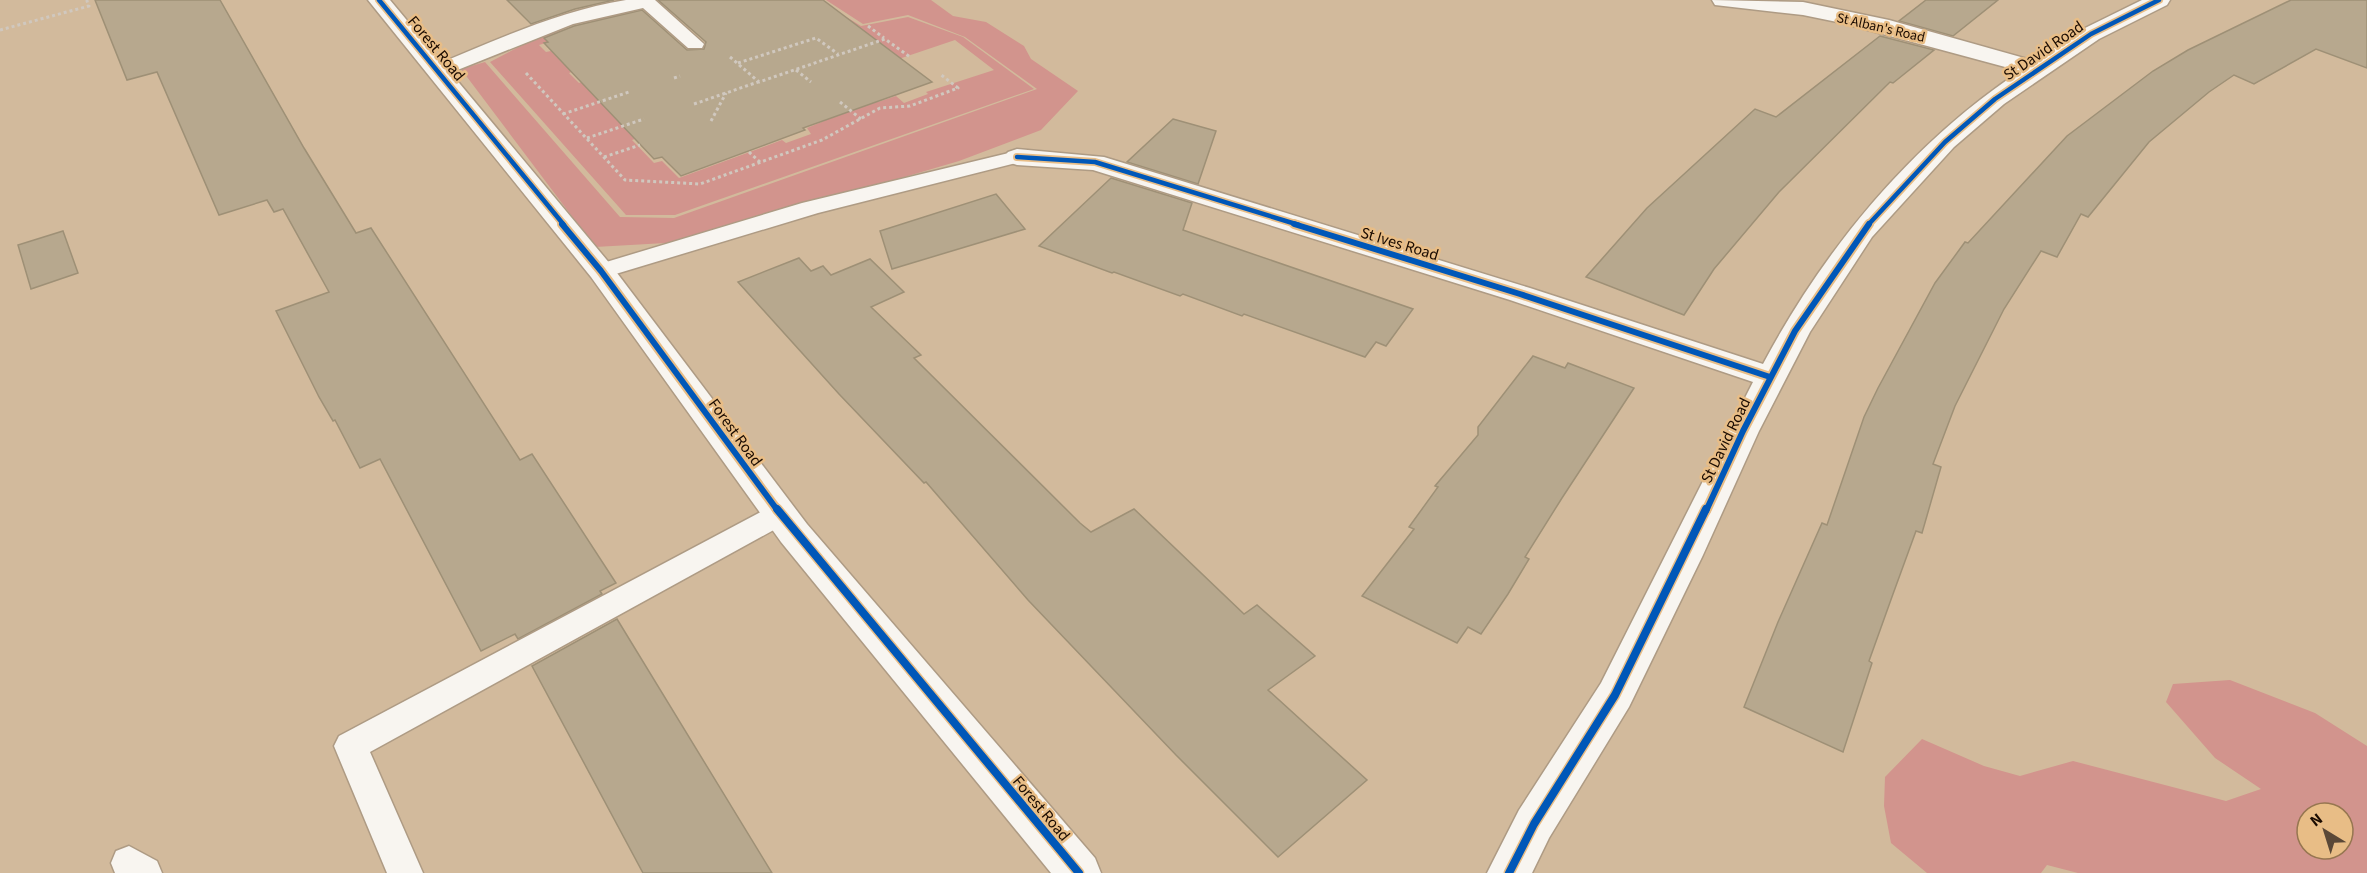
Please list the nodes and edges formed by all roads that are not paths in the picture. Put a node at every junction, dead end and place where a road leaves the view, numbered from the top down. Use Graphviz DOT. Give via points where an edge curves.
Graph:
graph roads {
  1 [pos="379,0"];
  2 [pos="1723,0"];
  3 [pos="2159,0"];
  4 [pos="694,44"];
  5 [pos="2037,69"];
  6 [pos="438,71"];
  7 [pos="1017,157"];
  8 [pos="601,271"];
  9 [pos="1770,377"];
  10 [pos="780,514"];
  11 [pos="405,873"];
  12 [pos="1079,873"];
  13 [pos="1509,873"];
  1 -- 6 [label="street, Forest Road"];
  2 -- 5 [label="street, St Alban's Road" via="1759,1 1884,25"];
  3 -- 5 [label="street, St David Road" via="2091,34"];
  4 -- 6 [label="lane" via="647,2 546,27"];
  5 -- 9 [label="street, St David Road" via="1995,99 1902,186 1855,242 1795,331"];
  6 -- 8 [label="street, Forest Road"];
  7 -- 8 [label="lane" via="810,208"];
  7 -- 9 [label="street, St Ives Road" via="1095,162 1520,294"];
  8 -- 10 [label="street, Forest Road"];
  9 -- 13 [label="street, St David Road" via="1615,695 1534,824"];
  10 -- 11 [label="lane" via="351,746"];
  10 -- 12 [label="street, Forest Road"];
}
